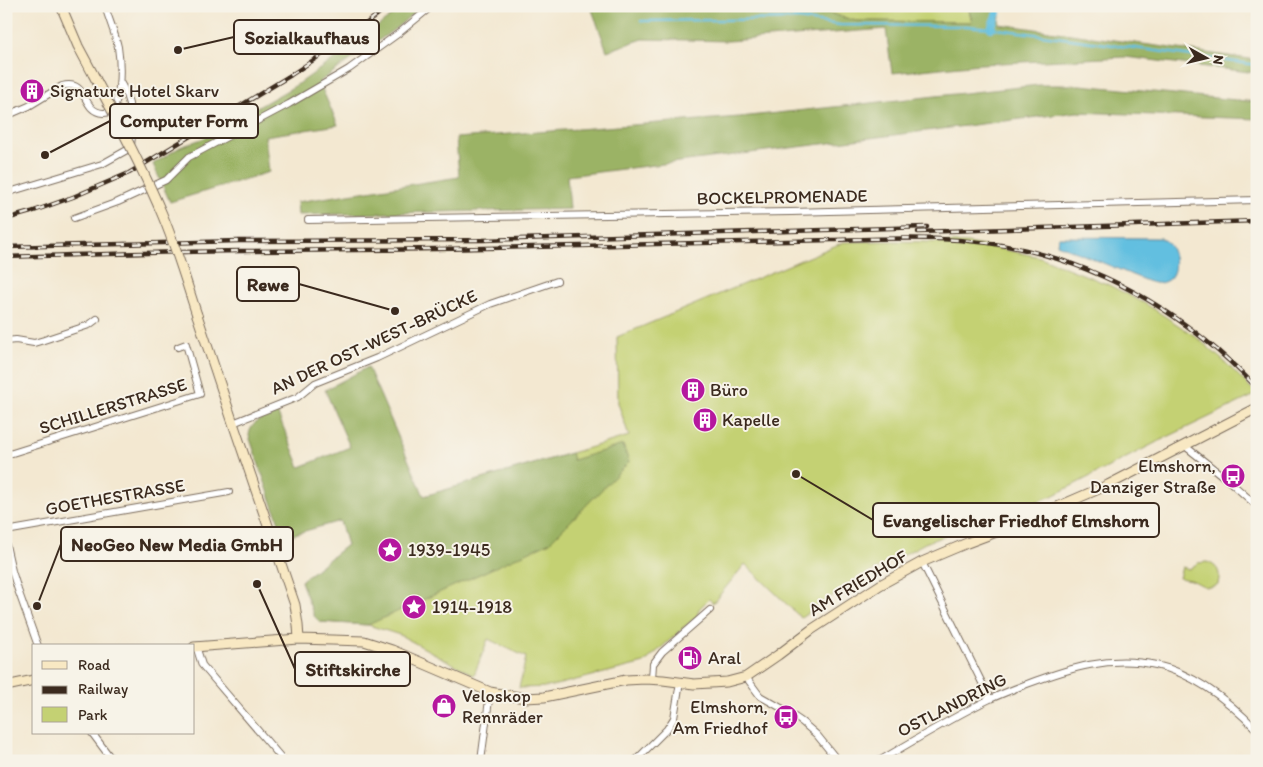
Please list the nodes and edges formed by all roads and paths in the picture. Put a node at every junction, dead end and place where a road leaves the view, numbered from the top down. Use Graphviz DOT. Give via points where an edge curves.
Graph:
graph roads {
  1 [pos="61,6"];
  2 [pos="105,6"];
  3 [pos="432,6"];
  4 [pos="120,82"];
  5 [pos="114,107"];
  6 [pos="6,116"];
  7 [pos="130,119"];
  8 [pos="6,193"];
  9 [pos="1257,200"];
  10 [pos="74,218"];
  11 [pos="308,220"];
  12 [pos="557,281"];
  13 [pos="97,319"];
  14 [pos="6,341"];
  15 [pos="178,347"];
  16 [pos="1257,408"];
  17 [pos="233,424"];
  18 [pos="1185,446"];
  19 [pos="6,455"];
  20 [pos="230,492"];
  21 [pos="1257,506"];
  22 [pos="6,531"];
  23 [pos="6,546"];
  24 [pos="922,562"];
  25 [pos="710,610"];
  26 [pos="299,639"];
  27 [pos="37,644"];
  28 [pos="195,646"];
  29 [pos="746,677"];
  30 [pos="652,679"];
  31 [pos="32,680"];
  32 [pos="680,682"];
  33 [pos="6,686"];
  34 [pos="490,692"];
  35 [pos="990,699"];
  36 [pos="1257,730"];
  37 [pos="93,734"];
  38 [pos="111,760"];
  39 [pos="284,761"];
  40 [pos="481,761"];
  41 [pos="635,761"];
  42 [pos="838,761"];
  43 [pos="879,761"];
  1 -- 17 [label="street, bridge" via="163,216"];
  2 -- 4 [label="street" via="119,52"];
  3 -- 10 [label="street" via="399,34 342,73 189,157 166,180"];
  4 -- 5 [label="street"];
  4 -- 7 [label="street" via="128,98"];
  5 -- 6 [label="street" via="104,114 96,112 80,88 68,85"];
  5 -- 7 [label="street"];
  7 -- 8 [label="street" via="132,137 128,150 102,164"];
  9 -- 11 [label="street, BOCKELPROMENADE"];
  12 -- 17 [label="street, AN DER OST-WEST-BRÜCKE" via="490,304 377,358 314,383 298,397"];
  13 -- 14 [label="street" via="89,325 44,340"];
  15 -- 19 [label="street, SCHILLERSTRASSE" via="186,344 200,394"];
  16 -- 18 [label="street, AM FRIEDHOF"];
  17 -- 26 [label="street" via="295,605"];
  18 -- 21 [label="street"];
  18 -- 24 [label="street, AM FRIEDHOF" via="1090,493"];
  20 -- 22 [label="street, GOETHESTRASSE"];
  23 -- 27 [label="street"];
  24 -- 29 [label="street, AM FRIEDHOF" via="872,590"];
  24 -- 35 [label="street"];
  25 -- 30 [label="street" via="662,652 653,664"];
  26 -- 28 [label="street, AM FRIEDHOF"];
  26 -- 34 [label="street, AM FRIEDHOF" via="376,644"];
  28 -- 39 [label="street" via="202,665"];
  29 -- 32 [label="street, AM FRIEDHOF" via="727,682"];
  29 -- 42 [label="street" via="760,696 802,722"];
  30 -- 32 [label="street, AM FRIEDHOF"];
  30 -- 34 [label="street, AM FRIEDHOF" via="626,680 544,698"];
  31 -- 33 [label="street"];
  32 -- 41 [label="street" via="674,718"];
  34 -- 40 [label="street"];
  35 -- 36 [label="street, OSTLANDRING" via="1051,675 1094,664 1125,661 1157,665 1198,682 1234,707"];
  35 -- 43 [label="street, OSTLANDRING"];
  37 -- 38 [label="street"];
}
